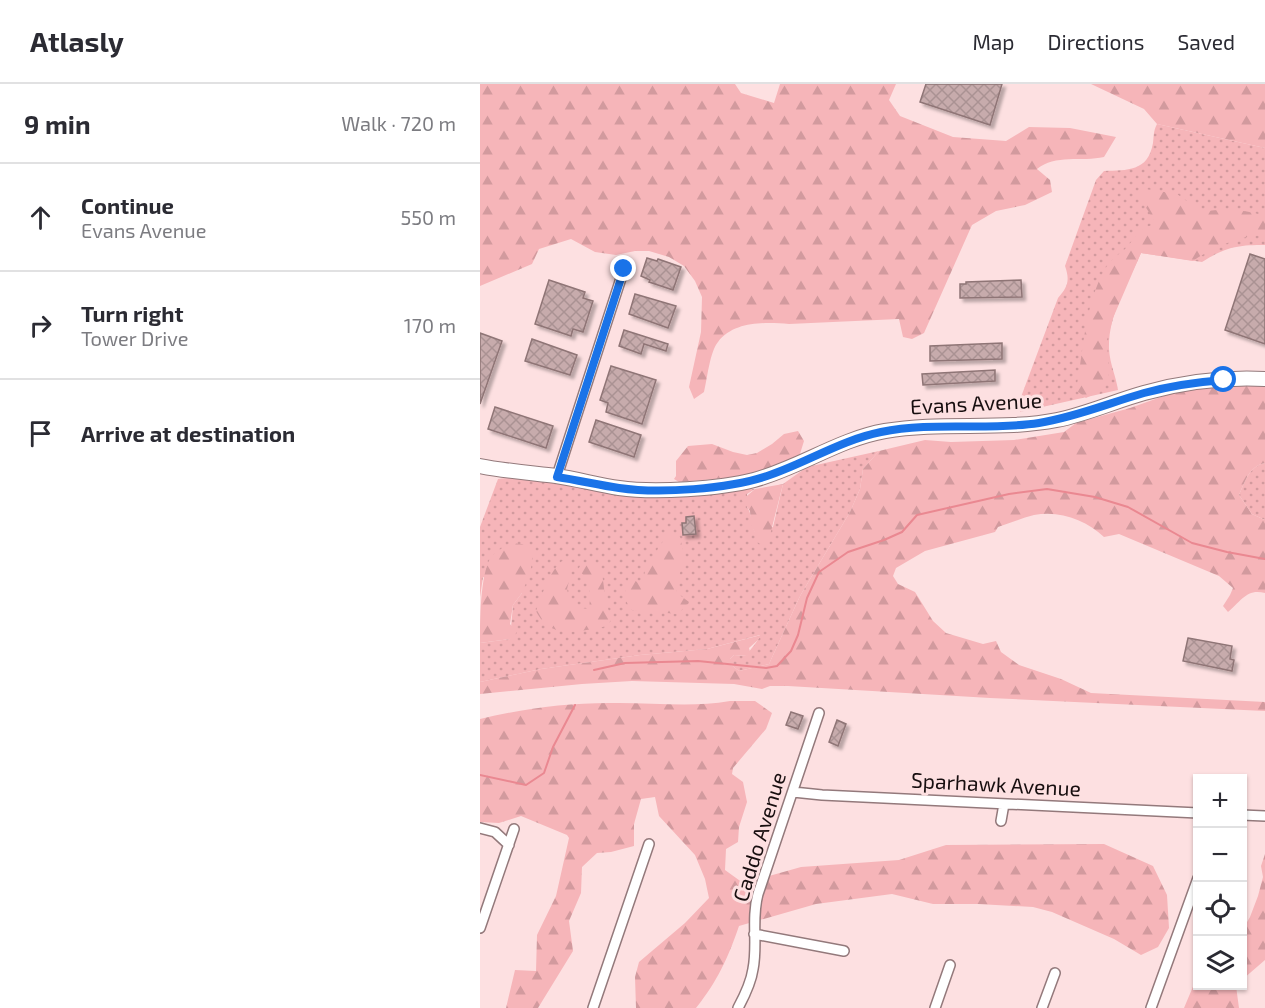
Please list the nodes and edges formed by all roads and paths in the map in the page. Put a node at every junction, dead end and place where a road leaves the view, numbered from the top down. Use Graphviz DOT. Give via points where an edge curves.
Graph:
graph roads {
  1 [pos="624,269"];
  2 [pos="1265,379"];
  3 [pos="480,466"];
  4 [pos="557,477"];
  5 [pos="819,713"];
  6 [pos="793,792"];
  7 [pos="1004,804"];
  8 [pos="1193,813"];
  9 [pos="1247,815"];
  10 [pos="1265,816"];
  11 [pos="1001,822"];
  12 [pos="480,828"];
  13 [pos="514,829"];
  14 [pos="649,844"];
  15 [pos="509,845"];
  16 [pos="1196,882"];
  17 [pos="480,928"];
  18 [pos="754,934"];
  19 [pos="844,951"];
  20 [pos="950,965"];
  21 [pos="1054,973"];
  22 [pos="593,1008"];
  23 [pos="738,1008"];
  24 [pos="935,1008"];
  25 [pos="1042,1008"];
  26 [pos="1151,1008"];
  1 -- 4 [label="street"];
  2 -- 4 [label="street, Evans Avenue" via="1176,386 1036,423 884,431 846,442 769,476 738,484 638,489"];
  3 -- 4 [label="street, Evans Avenue"];
  5 -- 6 [label="street, Caddo Avenue"];
  6 -- 7 [label="street, Sparhawk Avenue"];
  6 -- 18 [label="street, Caddo Avenue" via="754,907"];
  7 -- 8 [label="street, Sparhawk Avenue"];
  7 -- 11 [label="street"];
  9 -- 10 [label="street"];
  12 -- 15 [label="street" via="495,832"];
  13 -- 15 [label="street"];
  14 -- 22 [label="street"];
  15 -- 17 [label="street"];
  16 -- 26 [label="street"];
  18 -- 19 [label="street"];
  18 -- 23 [label="street, Caddo Avenue" via="754,968"];
  20 -- 24 [label="street"];
  21 -- 25 [label="street"];
}
